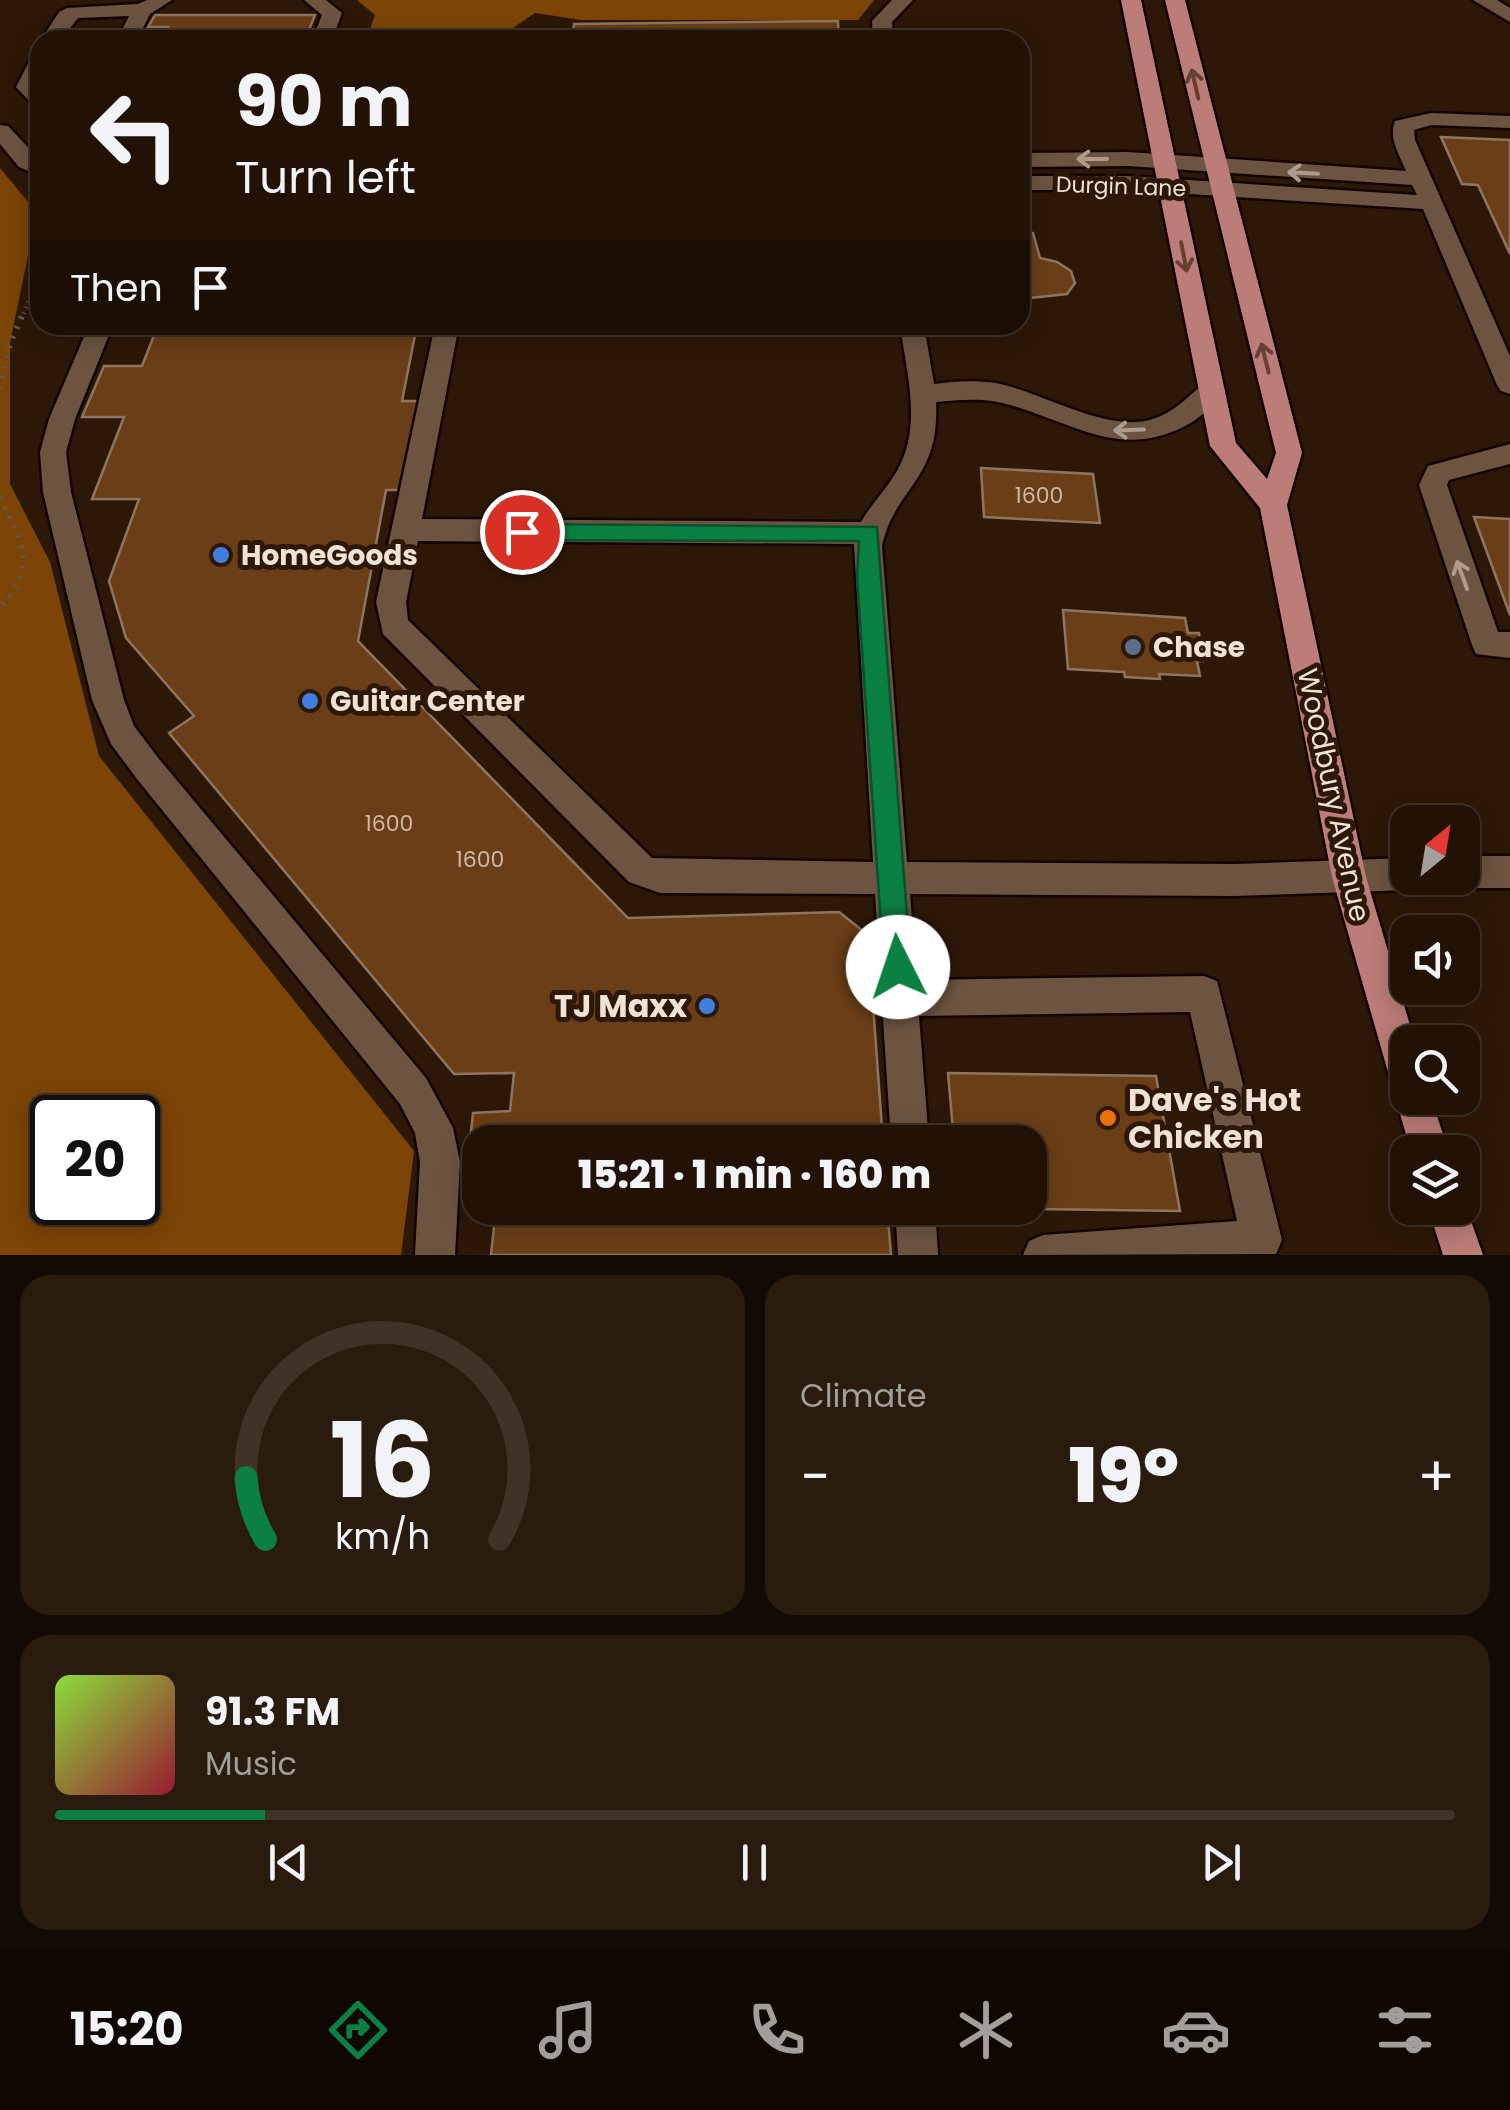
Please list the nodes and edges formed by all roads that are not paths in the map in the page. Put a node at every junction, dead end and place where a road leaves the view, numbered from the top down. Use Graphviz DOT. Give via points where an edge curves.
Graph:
graph roads {
  1 [pos="162,0"];
  2 [pos="314,0"];
  3 [pos="902,0"];
  4 [pos="1175,0"];
  5 [pos="1483,0"];
  6 [pos="1128,2"];
  7 [pos="142,10"];
  8 [pos="1510,16"];
  9 [pos="57,30"];
  10 [pos="132,30"];
  11 [pos="326,30"];
  12 [pos="883,30"];
  13 [pos="1510,122"];
  14 [pos="0,131"];
  15 [pos="1030,161"];
  16 [pos="30,164"];
  17 [pos="1166,174"];
  18 [pos="1220,179"];
  19 [pos="1422,179"];
  20 [pos="1030,182"];
  21 [pos="1433,203"];
  22 [pos="97,335"];
  23 [pos="445,335"];
  24 [pos="913,335"];
  25 [pos="1510,386"];
  26 [pos="1212,390"];
  27 [pos="920,395"];
  28 [pos="1510,454"];
  29 [pos="1274,504"];
  30 [pos="406,530"];
  31 [pos="870,533"];
  32 [pos="1510,645"];
  33 [pos="1480,872"];
  34 [pos="1510,872"];
  35 [pos="1390,875"];
  36 [pos="1350,877"];
  37 [pos="891,878"];
  38 [pos="900,998"];
  39 [pos="1392,1025"];
  40 [pos="909,1125"];
  41 [pos="916,1225"];
  42 [pos="1453,1225"];
  43 [pos="435,1255"];
  44 [pos="918,1255"];
  45 [pos="1043,1255"];
  46 [pos="1463,1255"];
  1 -- 7 [label="street"];
  2 -- 11 [label="street" via="332,13"];
  3 -- 12 [label="street" via="882,21"];
  18 -- 4 [label="main road, Woodbury Avenue, one-way"];
  5 -- 8 [label="street"];
  6 -- 17 [label="main road, Woodbury Avenue"];
  7 -- 9 [label="street" via="74,12"];
  7 -- 10 [label="street"];
  13 -- 19 [label="street" via="1431,119 1403,126"];
  14 -- 16 [label="street"];
  17 -- 15 [label="street, Durgin Lane, one-way"];
  17 -- 18 [label="street, Durgin Lane"];
  17 -- 20 [label="street, Durgin Lane"];
  17 -- 26 [label="main road, Woodbury Avenue, one-way"];
  19 -- 18 [label="street, one-way"];
  18 -- 21 [label="street"];
  29 -- 18 [label="main road, Woodbury Avenue, one-way" via="1288,453"];
  19 -- 21 [label="street"];
  21 -- 25 [label="street"];
  22 -- 43 [label="street" via="54,452 57,492 108,700 148,769 413,1091 434,1128 440,1162"];
  23 -- 30 [label="street"];
  24 -- 27 [label="street"];
  26 -- 27 [label="street, one-way" via="1192,412 1163,427 1114,431 994,392"];
  26 -- 29 [label="main road, Woodbury Avenue" via="1224,446"];
  27 -- 31 [label="street" via="916,461"];
  32 -- 28 [label="street, one-way" via="1487,644 1434,485 1438,473"];
  29 -- 36 [label="main road, Woodbury Avenue"];
  30 -- 31 [label="street"];
  30 -- 37 [label="street" via="390,602 394,625 641,871 660,877"];
  31 -- 37 [label="street"];
  33 -- 34 [label="street"];
  35 -- 36 [label="street"];
  36 -- 37 [label="street"];
  36 -- 39 [label="main road, Woodbury Avenue"];
  37 -- 38 [label="street"];
  38 -- 40 [label="street"];
  38 -- 45 [label="street" via="1204,994 1262,1240"];
  41 -- 44 [label="street"];
  42 -- 46 [label="main road"];
}
